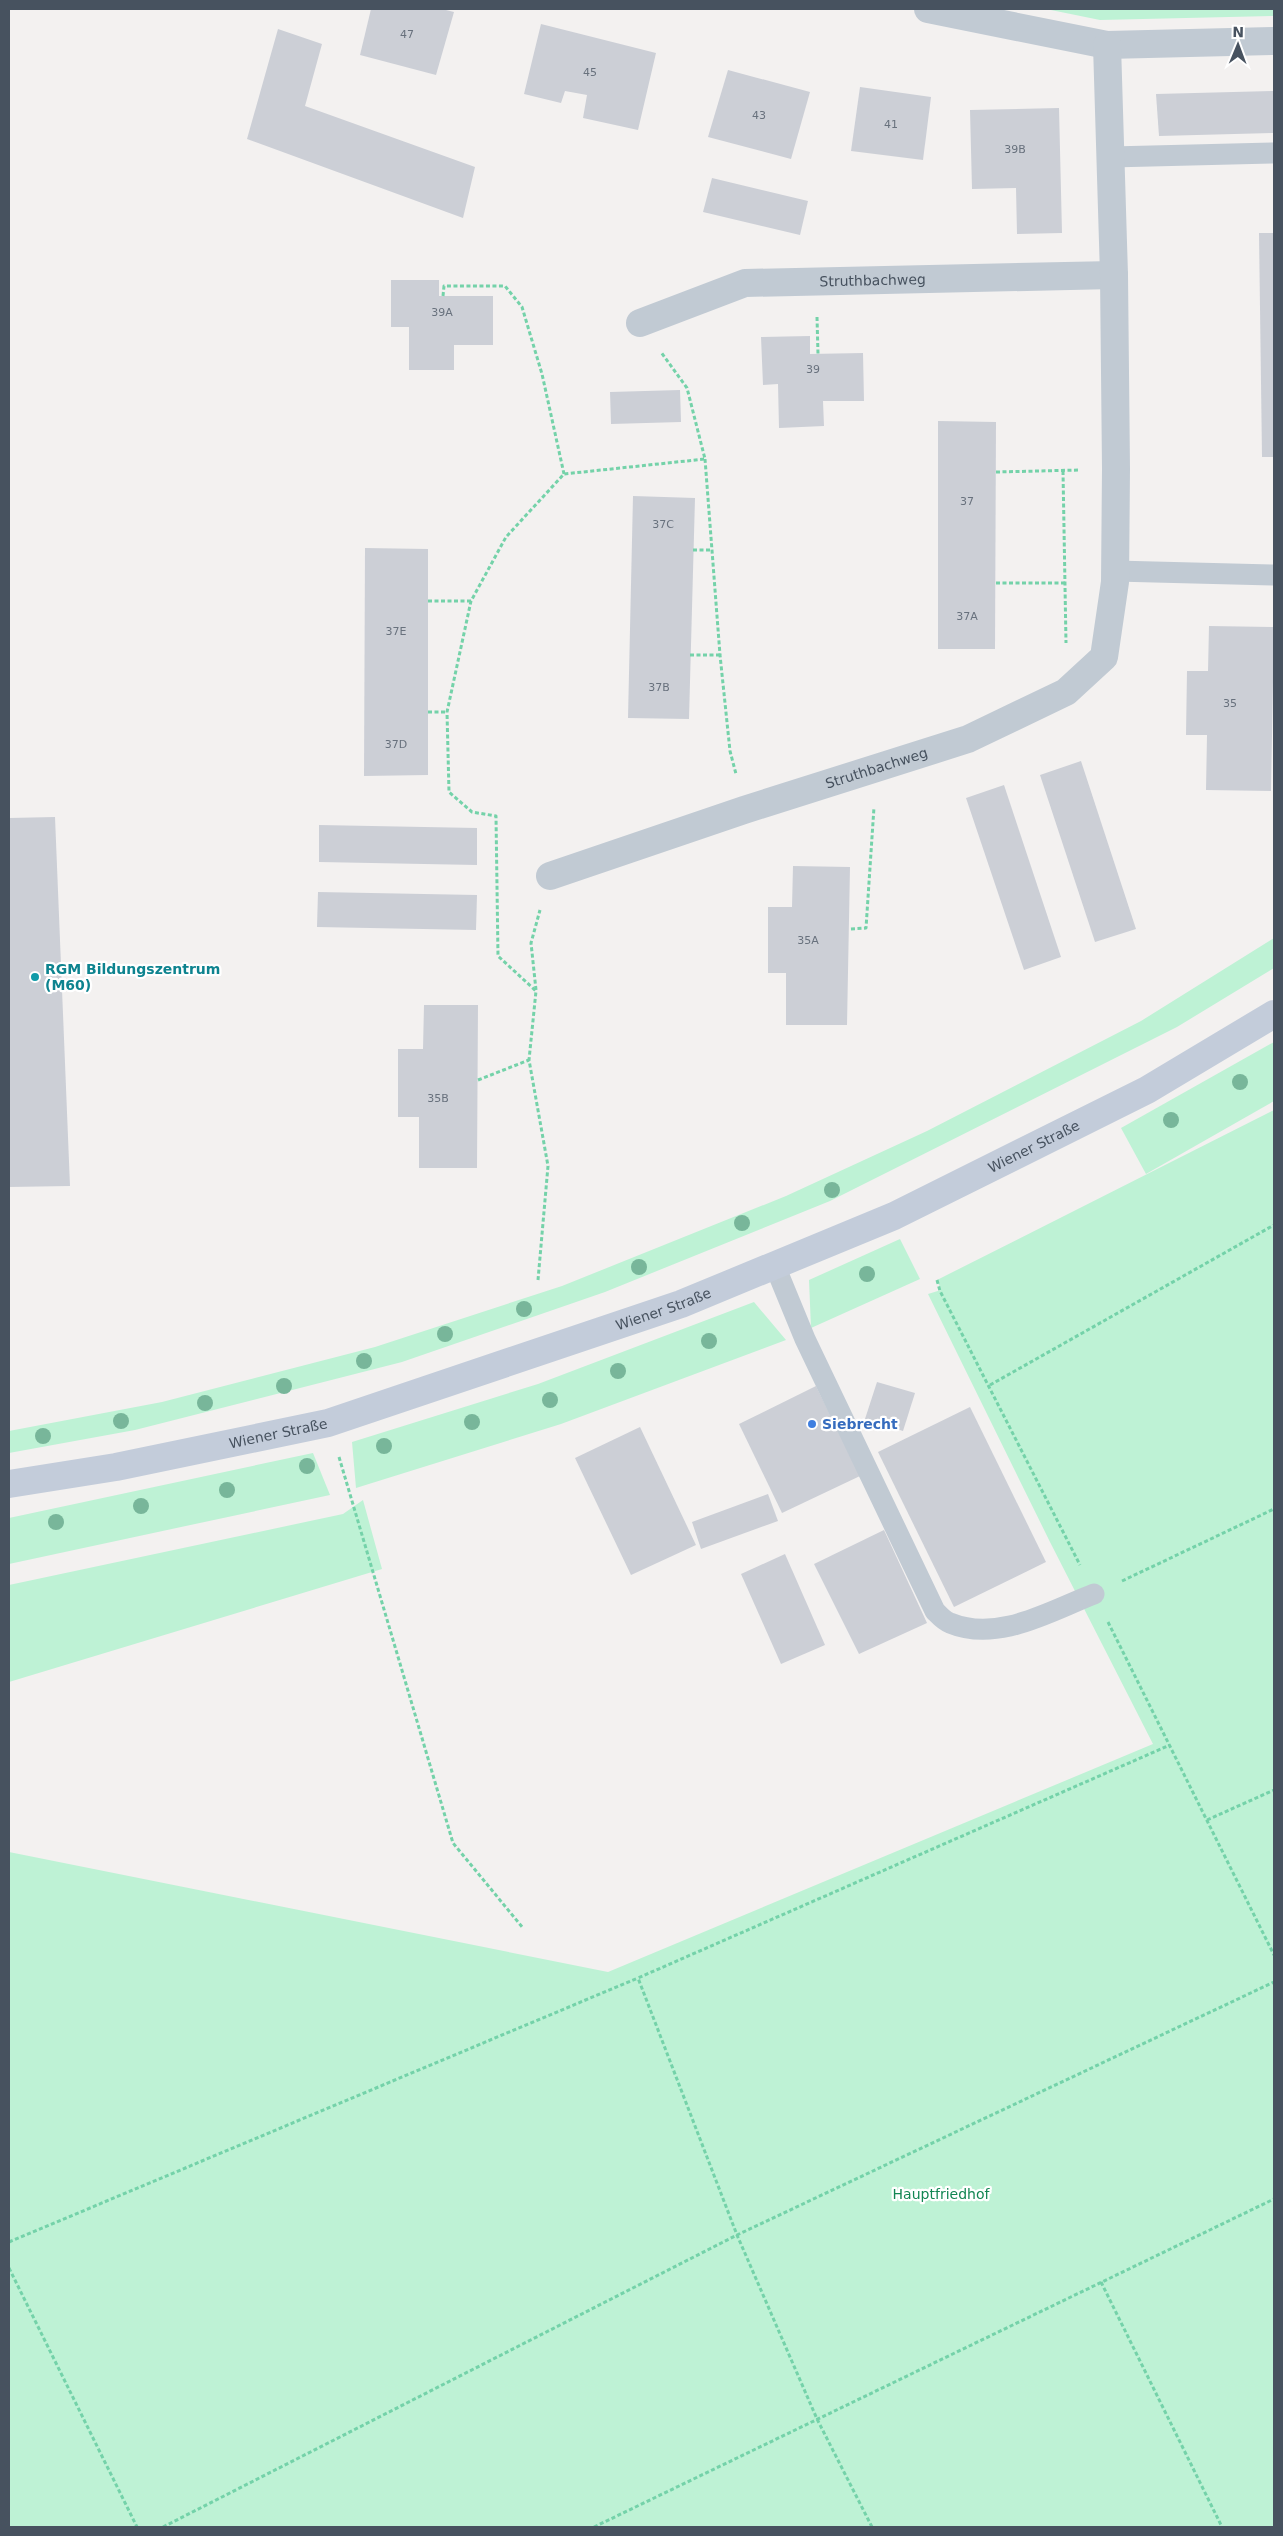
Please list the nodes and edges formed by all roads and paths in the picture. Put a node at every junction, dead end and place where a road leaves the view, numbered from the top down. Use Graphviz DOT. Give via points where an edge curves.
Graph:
graph roads {
  1 [pos="928,9"];
  2 [pos="1274,41"];
  3 [pos="1107,46"];
  4 [pos="1274,153"];
  5 [pos="1111,157"];
  6 [pos="1114,275"];
  7 [pos="443,296"];
  8 [pos="640,323"];
  9 [pos="705,459"];
  10 [pos="1116,469"];
  11 [pos="1063,471"];
  12 [pos="996,472"];
  13 [pos="564,474"];
  14 [pos="693,550"];
  15 [pos="711,550"];
  16 [pos="1115,571"];
  17 [pos="1274,575"];
  18 [pos="996,583"];
  19 [pos="1066,583"];
  20 [pos="471,601"];
  21 [pos="428,602"];
  22 [pos="690,655"];
  23 [pos="720,655"];
  24 [pos="1074,685"];
  25 [pos="428,712"];
  26 [pos="447,712"];
  27 [pos="877,769"];
  28 [pos="744,810"];
  29 [pos="550,876"];
  30 [pos="851,929"];
  31 [pos="536,991"];
  32 [pos="1274,1014"];
  33 [pos="529,1060"];
  34 [pos="478,1080"];
  35 [pos="1274,1225"];
  36 [pos="775,1266"];
  37 [pos="538,1280"];
  38 [pos="990,1385"];
  39 [pos="328,1423"];
  40 [pos="9,1484"];
  41 [pos="1274,1509"];
  42 [pos="1094,1594"];
  43 [pos="1170,1745"];
  44 [pos="1274,1790"];
  45 [pos="1207,1820"];
  46 [pos="523,1928"];
  47 [pos="638,1978"];
  48 [pos="1274,1982"];
  49 [pos="1274,2199"];
  50 [pos="736,2235"];
  51 [pos="9,2242"];
  52 [pos="9,2268"];
  53 [pos="15,2280"];
  54 [pos="9,2282"];
  55 [pos="1102,2282"];
  56 [pos="817,2419"];
  57 [pos="137,2527"];
  58 [pos="163,2527"];
  59 [pos="594,2527"];
  60 [pos="872,2527"];
  61 [pos="1222,2527"];
  1 -- 3 [label="street"];
  2 -- 3 [label="street"];
  3 -- 5 [label="street, Struthbachweg"];
  4 -- 5 [label="lane"];
  5 -- 6 [label="street, Struthbachweg"];
  6 -- 8 [label="street, Struthbachweg" via="745,283"];
  6 -- 10 [label="street, Struthbachweg"];
  7 -- 13 [label="path" via="444,286 505,286 522,307 542,374"];
  8 -- 9 [label="path" via="687,388"];
  9 -- 13 [label="path"];
  9 -- 15 [label="path"];
  10 -- 11 [label="path"];
  10 -- 16 [label="street, Struthbachweg"];
  11 -- 12 [label="path"];
  11 -- 19 [label="path"];
  13 -- 20 [label="path" via="506,537"];
  14 -- 15 [label="path"];
  15 -- 23 [label="path"];
  16 -- 17 [label="lane"];
  16 -- 24 [label="street, Struthbachweg" via="1104,657"];
  18 -- 19 [label="path"];
  19 -- 24 [label="path" via="1066,670"];
  20 -- 21 [label="path"];
  20 -- 26 [label="path"];
  22 -- 23 [label="path"];
  23 -- 28 [label="path" via="730,751"];
  24 -- 27 [label="street, Struthbachweg" via="1066,692 968,739"];
  25 -- 26 [label="path"];
  26 -- 31 [label="path" via="449,792 472,812 496,816 498,956"];
  27 -- 28 [label="street, Struthbachweg"];
  27 -- 30 [label="path" via="866,928"];
  28 -- 29 [label="street, Struthbachweg"];
  29 -- 31 [label="path" via="531,943"];
  31 -- 33 [label="path"];
  32 -- 36 [label="main road, Wiener Straße" via="1147,1090 894,1216"];
  33 -- 34 [label="path"];
  33 -- 37 [label="path" via="548,1166"];
  35 -- 38 [label="path"];
  36 -- 39 [label="main road, Wiener Straße" via="680,1304"];
  36 -- 42 [label="lane" via="805,1339 935,1610 948,1623 969,1628 996,1628 1034,1619"];
  39 -- 40 [label="main road, Wiener Straße" via="116,1467"];
  39 -- 46 [label="path" via="452,1843"];
  41 -- 42 [label="path"];
  43 -- 47 [label="path"];
  44 -- 45 [label="path"];
  47 -- 50 [label="path"];
  47 -- 51 [label="path"];
  48 -- 50 [label="path"];
  49 -- 55 [label="path"];
  50 -- 56 [label="path"];
  50 -- 58 [label="path"];
  52 -- 53 [label="path"];
  53 -- 54 [label="path"];
  53 -- 57 [label="path"];
  55 -- 56 [label="path"];
  55 -- 61 [label="path"];
  56 -- 59 [label="path"];
  56 -- 60 [label="path"];
}
